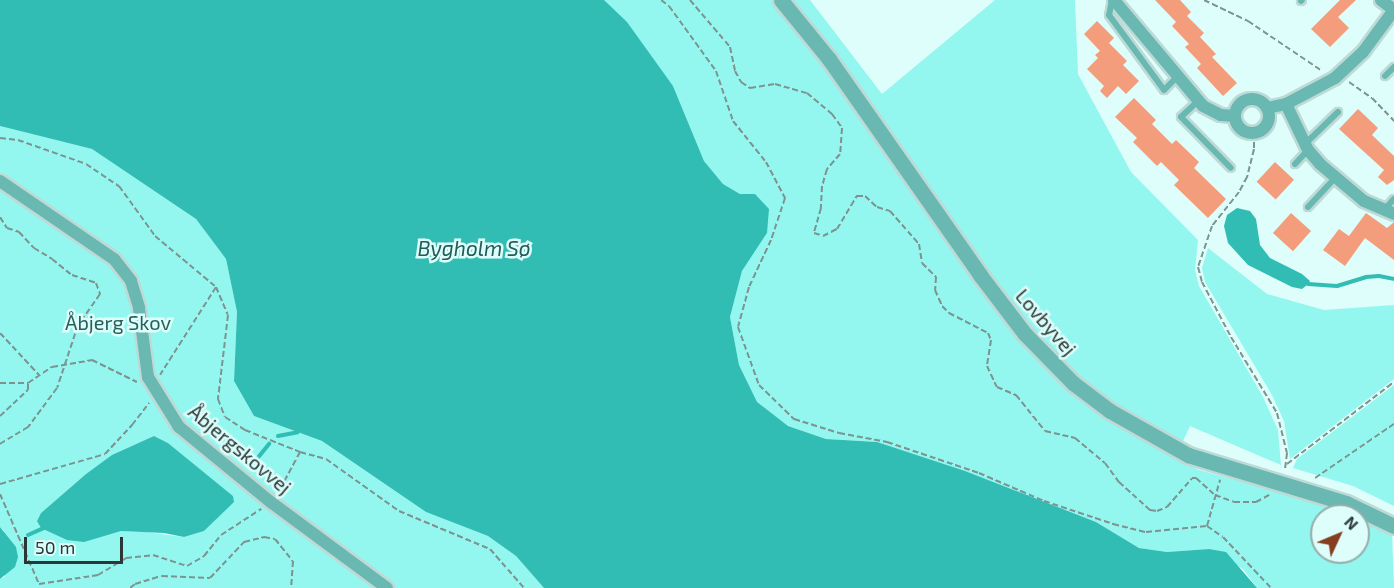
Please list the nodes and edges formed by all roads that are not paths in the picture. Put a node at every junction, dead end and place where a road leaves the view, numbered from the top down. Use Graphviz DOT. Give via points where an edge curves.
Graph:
graph roads {
  1 [pos="781,0"];
  2 [pos="1113,0"];
  3 [pos="1380,0"];
  4 [pos="1393,14"];
  5 [pos="1394,67"];
  6 [pos="1178,76"];
  7 [pos="1385,76"];
  8 [pos="1198,101"];
  9 [pos="1286,104"];
  10 [pos="1268,108"];
  11 [pos="1338,112"];
  12 [pos="1234,116"];
  13 [pos="1307,147"];
  14 [pos="1295,164"];
  15 [pos="1231,168"];
  16 [pos="1335,178"];
  17 [pos="0,181"];
  18 [pos="1394,199"];
  19 [pos="1308,207"];
  20 [pos="1389,212"];
  21 [pos="1394,526"];
  22 [pos="387,588"];
  1 -- 21 [label="street, Lovbyvej" via="829,59 980,275 1025,334 1073,383 1110,411 1188,455 1280,475"];
  2 -- 6 [label="street"];
  2 -- 6 [label="lane" via="1109,15 1164,90"];
  3 -- 4 [label="street"];
  4 -- 9 [label="street" via="1335,78"];
  5 -- 7 [label="lane"];
  6 -- 8 [label="street"];
  8 -- 12 [label="street" via="1212,111"];
  8 -- 15 [label="lane" via="1181,117"];
  9 -- 10 [label="street"];
  9 -- 13 [label="street"];
  10 -- 12 [label="street" via="1258,99 1245,100"];
  10 -- 12 [label="street" via="1269,121 1254,133 1238,127"];
  11 -- 13 [label="lane"];
  13 -- 14 [label="lane"];
  13 -- 16 [label="street"];
  16 -- 19 [label="lane"];
  16 -- 20 [label="street" via="1364,201"];
  17 -- 22 [label="street, Åbjergskovvej" via="114,259 131,281 139,308 149,388 179,427 272,503"];
  18 -- 20 [label="lane"];
}
